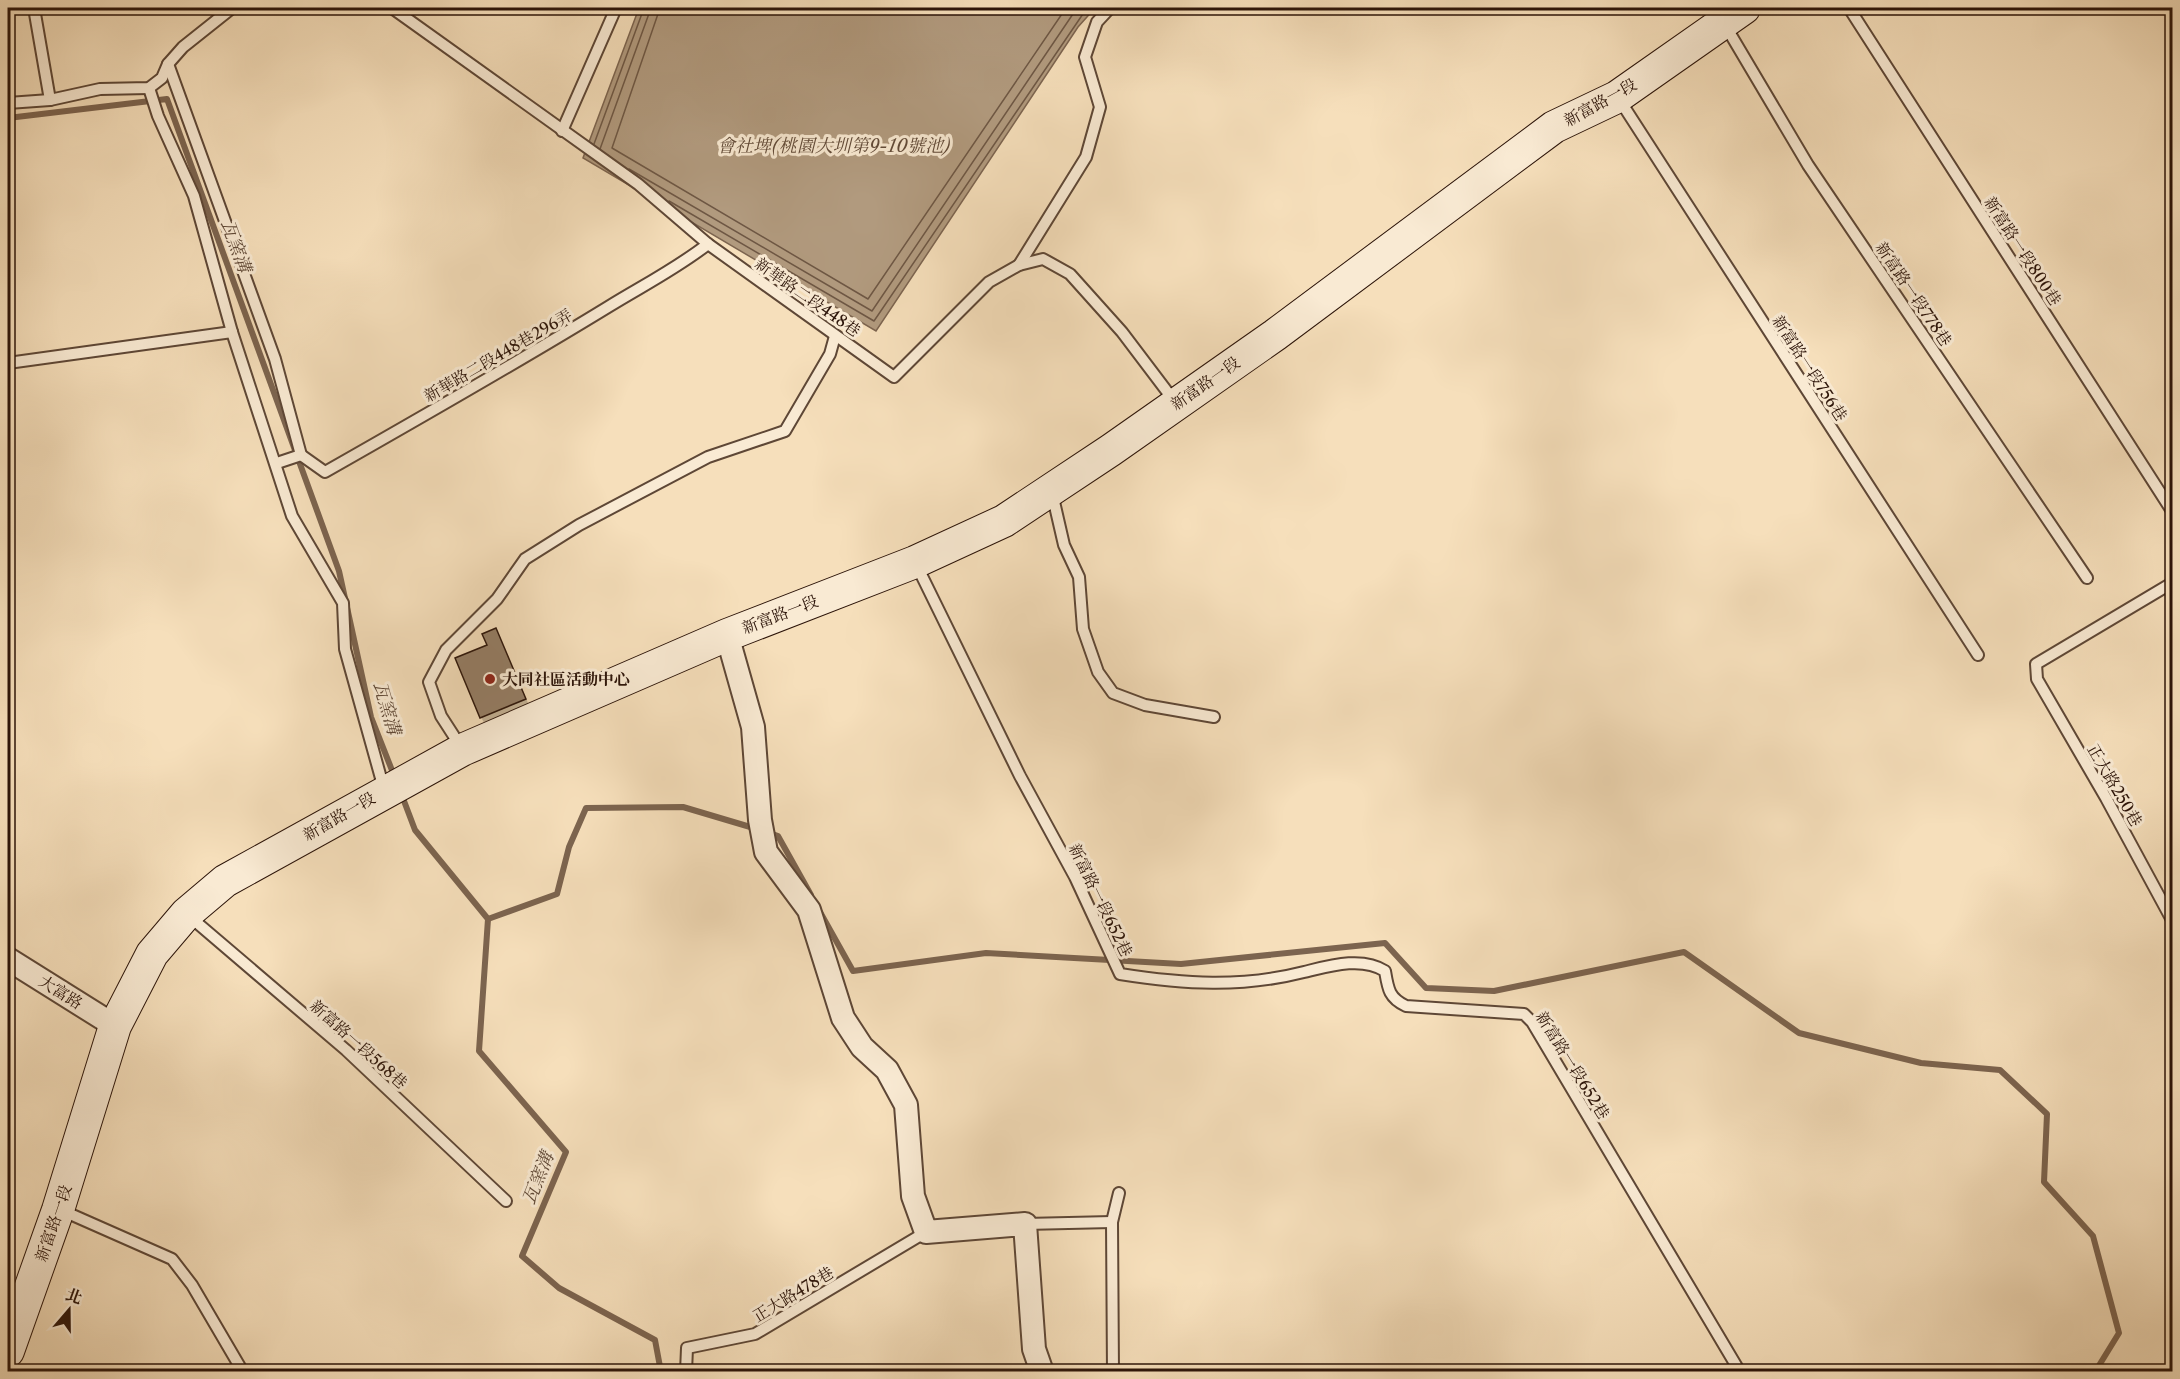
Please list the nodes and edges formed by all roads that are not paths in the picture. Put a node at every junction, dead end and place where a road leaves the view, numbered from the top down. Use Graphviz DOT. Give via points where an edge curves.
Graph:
graph roads {
  1 [pos="34,8"];
  2 [pos="232,8"];
  3 [pos="392,8"];
  4 [pos="616,8"];
  5 [pos="1110,8"];
  6 [pos="1849,8"];
  7 [pos="1733,15"];
  8 [pos="168,64"];
  9 [pos="149,88"];
  10 [pos="1617,97"];
  11 [pos="50,100"];
  12 [pos="8,103"];
  13 [pos="562,130"];
  14 [pos="708,244"];
  15 [pos="1019,266"];
  16 [pos="232,332"];
  17 [pos="834,336"];
  18 [pos="8,363"];
  19 [pos="1176,403"];
  20 [pos="301,455"];
  21 [pos="277,463"];
  22 [pos="1052,490"];
  23 [pos="2172,511"];
  24 [pos="915,562"];
  25 [pos="2087,578"];
  26 [pos="2172,583"];
  27 [pos="727,635"];
  28 [pos="1978,656"];
  29 [pos="1214,717"];
  30 [pos="462,750"];
  31 [pos="384,791"];
  32 [pos="186,914"];
  33 [pos="2172,920"];
  34 [pos="8,959"];
  35 [pos="115,1026"];
  36 [pos="1119,1193"];
  37 [pos="506,1201"];
  38 [pos="58,1209"];
  39 [pos="1112,1222"];
  40 [pos="1025,1224"];
  41 [pos="926,1232"];
  42 [pos="8,1351"];
  43 [pos="243,1371"];
  44 [pos="686,1371"];
  45 [pos="1042,1371"];
  46 [pos="1113,1371"];
  47 [pos="1738,1371"];
  1 -- 11 [label="lane"];
  2 -- 8 [label="lane"];
  3 -- 13 [label="lane, 新華路二段448巷"];
  4 -- 13 [label="lane"];
  5 -- 15 [label="lane" via="1096,22 1085,57 1101,107 1086,157"];
  6 -- 23 [label="lane, 新富路一段800巷"];
  7 -- 10 [label="street, 新富路一段"];
  7 -- 25 [label="lane, 新富路一段778巷" via="1808,165"];
  8 -- 9 [label="lane" via="162,78"];
  8 -- 20 [label="lane" via="275,359"];
  9 -- 11 [label="lane" via="100,90"];
  9 -- 16 [label="lane" via="194,196"];
  10 -- 19 [label="street, 新富路一段" via="1554,128 1275,335"];
  10 -- 28 [label="lane, 新富路一段756巷"];
  11 -- 12 [label="lane"];
  13 -- 14 [label="lane, 新華路二段448巷" via="638,184"];
  14 -- 17 [label="lane, 新華路二段448巷"];
  14 -- 20 [label="lane, 新華路二段448巷296弄" via="680,266 524,359 325,472"];
  15 -- 17 [label="lane, 新華路二段448巷" via="989,282 894,377"];
  15 -- 19 [label="lane, 新華路二段448巷" via="1043,259 1070,274 1122,332"];
  16 -- 18 [label="lane"];
  16 -- 21 [label="lane"];
  17 -- 30 [label="lane" via="830,354 785,431 698,462 579,525 525,559 497,599 446,650 429,682 441,716"];
  19 -- 22 [label="street, 新富路一段"];
  20 -- 21 [label="lane"];
  21 -- 31 [label="lane" via="292,516 342,603 345,649"];
  22 -- 24 [label="street, 新富路一段" via="1004,521"];
  22 -- 29 [label="lane" via="1064,545 1079,577 1083,629 1098,672 1113,693 1145,705"];
  24 -- 27 [label="street, 新富路一段"];
  24 -- 47 [label="lane, 新富路一段652巷" via="1120,974 1177,983 1268,981 1332,965 1364,963 1385,970 1388,993 1407,1006 1524,1014"];
  26 -- 33 [label="lane, 正大路250巷" via="2036,664 2037,679"];
  27 -- 30 [label="street, 新富路一段"];
  27 -- 41 [label="street" via="753,727 766,852 809,910 843,1018 862,1047 887,1070 906,1105 913,1196"];
  30 -- 31 [label="street, 新富路一段"];
  31 -- 32 [label="street, 新富路一段" via="225,881"];
  32 -- 35 [label="street, 新富路一段" via="152,954"];
  32 -- 37 [label="lane, 新富路一段568巷" via="346,1050"];
  34 -- 35 [label="street, 大富路"];
  35 -- 38 [label="street, 新富路一段"];
  36 -- 39 [label="lane"];
  38 -- 42 [label="street, 新富路一段"];
  38 -- 43 [label="lane" via="172,1259"];
  39 -- 40 [label="lane"];
  39 -- 46 [label="lane"];
  40 -- 41 [label="street"];
  40 -- 45 [label="street" via="1034,1349"];
  41 -- 44 [label="lane, 正大路478巷" via="755,1334 687,1348"];
}
